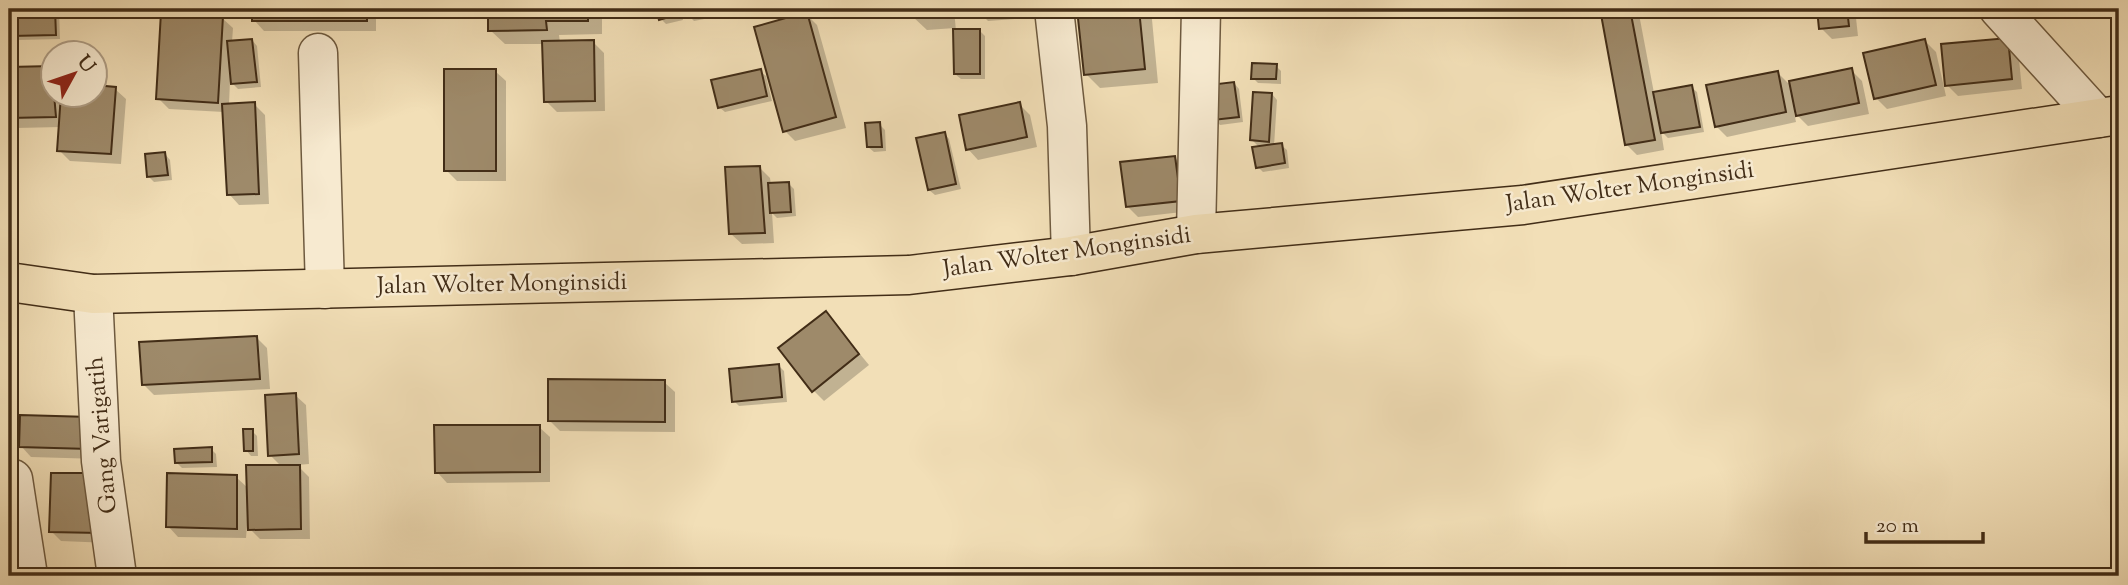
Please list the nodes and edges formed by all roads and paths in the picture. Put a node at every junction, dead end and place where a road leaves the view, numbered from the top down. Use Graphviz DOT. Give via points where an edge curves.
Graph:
graph roads {
  1 [pos="1054,9"];
  2 [pos="1201,9"];
  3 [pos="1999,9"];
  4 [pos="318,53"];
  5 [pos="2109,117"];
  6 [pos="1196,234"];
  7 [pos="1071,256"];
  8 [pos="9,282"];
  9 [pos="325,289"];
  10 [pos="93,294"];
  11 [pos="13,478"];
  12 [pos="28,576"];
  13 [pos="117,576"];
  1 -- 7 [label="street" via="1067,126"];
  2 -- 6 [label="street"];
  3 -- 5 [label="street"];
  4 -- 9 [label="street"];
  5 -- 6 [label="main road, Jalan Wolter Monginsidi" via="1523,205"];
  6 -- 7 [label="main road, Jalan Wolter Monginsidi"];
  7 -- 9 [label="main road, Jalan Wolter Monginsidi" via="909,275"];
  8 -- 10 [label="main road, Jalan Wolter Monginsidi"];
  9 -- 10 [label="main road, Jalan Wolter Monginsidi"];
  10 -- 13 [label="street, Gang Varigatih" via="101,461"];
  11 -- 12 [label="street"];
}
